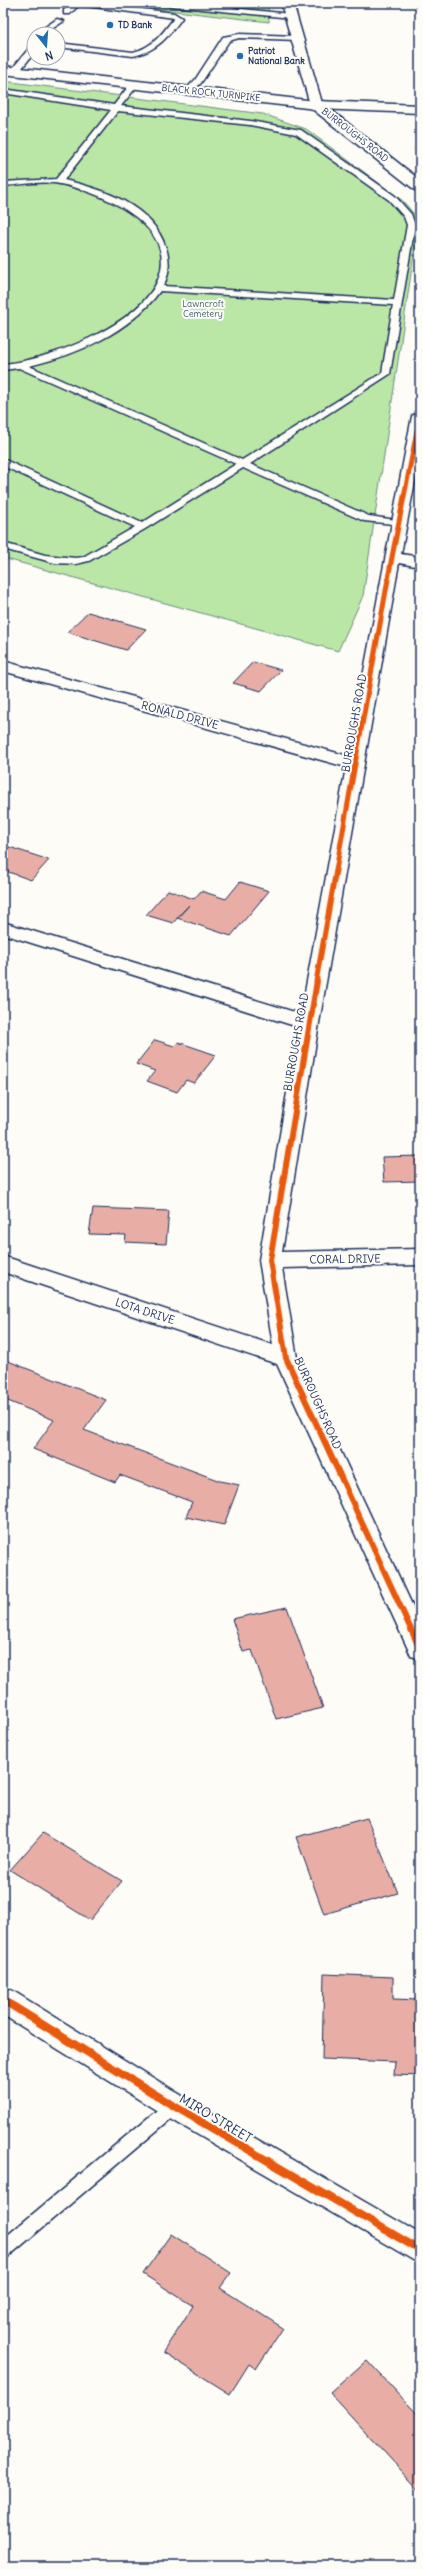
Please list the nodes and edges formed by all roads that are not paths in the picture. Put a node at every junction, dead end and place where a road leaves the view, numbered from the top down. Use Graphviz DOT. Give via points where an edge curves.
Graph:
graph roads {
  1 [pos="162,3"];
  2 [pos="287,3"];
  3 [pos="67,12"];
  4 [pos="291,16"];
  5 [pos="60,21"];
  6 [pos="52,26"];
  7 [pos="297,38"];
  8 [pos="66,46"];
  9 [pos="26,55"];
  10 [pos="9,71"];
  11 [pos="134,85"];
  12 [pos="3,91"];
  13 [pos="188,91"];
  14 [pos="316,105"];
  15 [pos="116,108"];
  16 [pos="420,109"];
  17 [pos="420,145"];
  18 [pos="420,150"];
  19 [pos="59,181"];
  20 [pos="3,184"];
  21 [pos="420,187"];
  22 [pos="158,288"];
  23 [pos="397,303"];
  24 [pos="3,366"];
  25 [pos="22,366"];
  26 [pos="420,416"];
  27 [pos="3,462"];
  28 [pos="243,464"];
  29 [pos="400,523"];
  30 [pos="142,527"];
  31 [pos="3,546"];
  32 [pos="392,557"];
  33 [pos="420,562"];
  34 [pos="3,666"];
  35 [pos="356,764"];
  36 [pos="3,928"];
  37 [pos="309,1022"];
  38 [pos="420,1257"];
  39 [pos="270,1260"];
  40 [pos="3,1264"];
  41 [pos="286,1358"];
  42 [pos="420,1650"];
  43 [pos="3,2000"];
  44 [pos="174,2106"];
  45 [pos="3,2250"];
  46 [pos="420,2250"];
  1 -- 4 [label="lane"];
  2 -- 4 [label="street, BURROUGHS ROAD"];
  3 -- 8 [label="lane" via="77,3 174,15 178,18 155,47 145,52 133,54"];
  4 -- 7 [label="street, BURROUGHS ROAD"];
  5 -- 6 [label="lane"];
  7 -- 13 [label="lane" via="239,36 226,39 198,81"];
  7 -- 14 [label="street, BURROUGHS ROAD"];
  9 -- 10 [label="lane"];
  10 -- 11 [label="street, BLACK ROCK TURNPIKE"];
  11 -- 13 [label="street, BLACK ROCK TURNPIKE"];
  11 -- 15 [label="lane"];
  12 -- 15 [label="lane"];
  13 -- 14 [label="street, BLACK ROCK TURNPIKE"];
  14 -- 16 [label="street, BLACK ROCK TURNPIKE"];
  14 -- 21 [label="street, BURROUGHS ROAD"];
  15 -- 19 [label="lane"];
  15 -- 23 [label="lane" via="284,129 298,132 317,144 392,198 408,216 410,232"];
  17 -- 18 [label="lane"];
  19 -- 20 [label="lane"];
  19 -- 22 [label="lane" via="83,187 112,199 148,221 163,249 164,275"];
  22 -- 23 [label="lane"];
  22 -- 25 [label="lane" via="136,314 105,336"];
  23 -- 28 [label="lane" via="386,374"];
  24 -- 25 [label="lane"];
  25 -- 28 [label="lane"];
  26 -- 29 [label="street, BURROUGHS ROAD"];
  27 -- 30 [label="lane"];
  28 -- 29 [label="lane" via="367,519"];
  28 -- 30 [label="lane"];
  29 -- 32 [label="street, BURROUGHS ROAD"];
  30 -- 31 [label="lane" via="86,559 77,561 60,562"];
  32 -- 33 [label="street"];
  32 -- 35 [label="street, BURROUGHS ROAD"];
  34 -- 35 [label="street, RONALD DRIVE"];
  35 -- 37 [label="street, BURROUGHS ROAD"];
  36 -- 37 [label="street"];
  37 -- 39 [label="street, BURROUGHS ROAD"];
  38 -- 39 [label="street, CORAL DRIVE"];
  39 -- 41 [label="street, BURROUGHS ROAD"];
  40 -- 41 [label="street, LOTA DRIVE"];
  41 -- 42 [label="street, BURROUGHS ROAD"];
  43 -- 44 [label="street, MIRO STREET"];
  44 -- 45 [label="lane"];
  44 -- 46 [label="street, MIRO STREET"];
}
